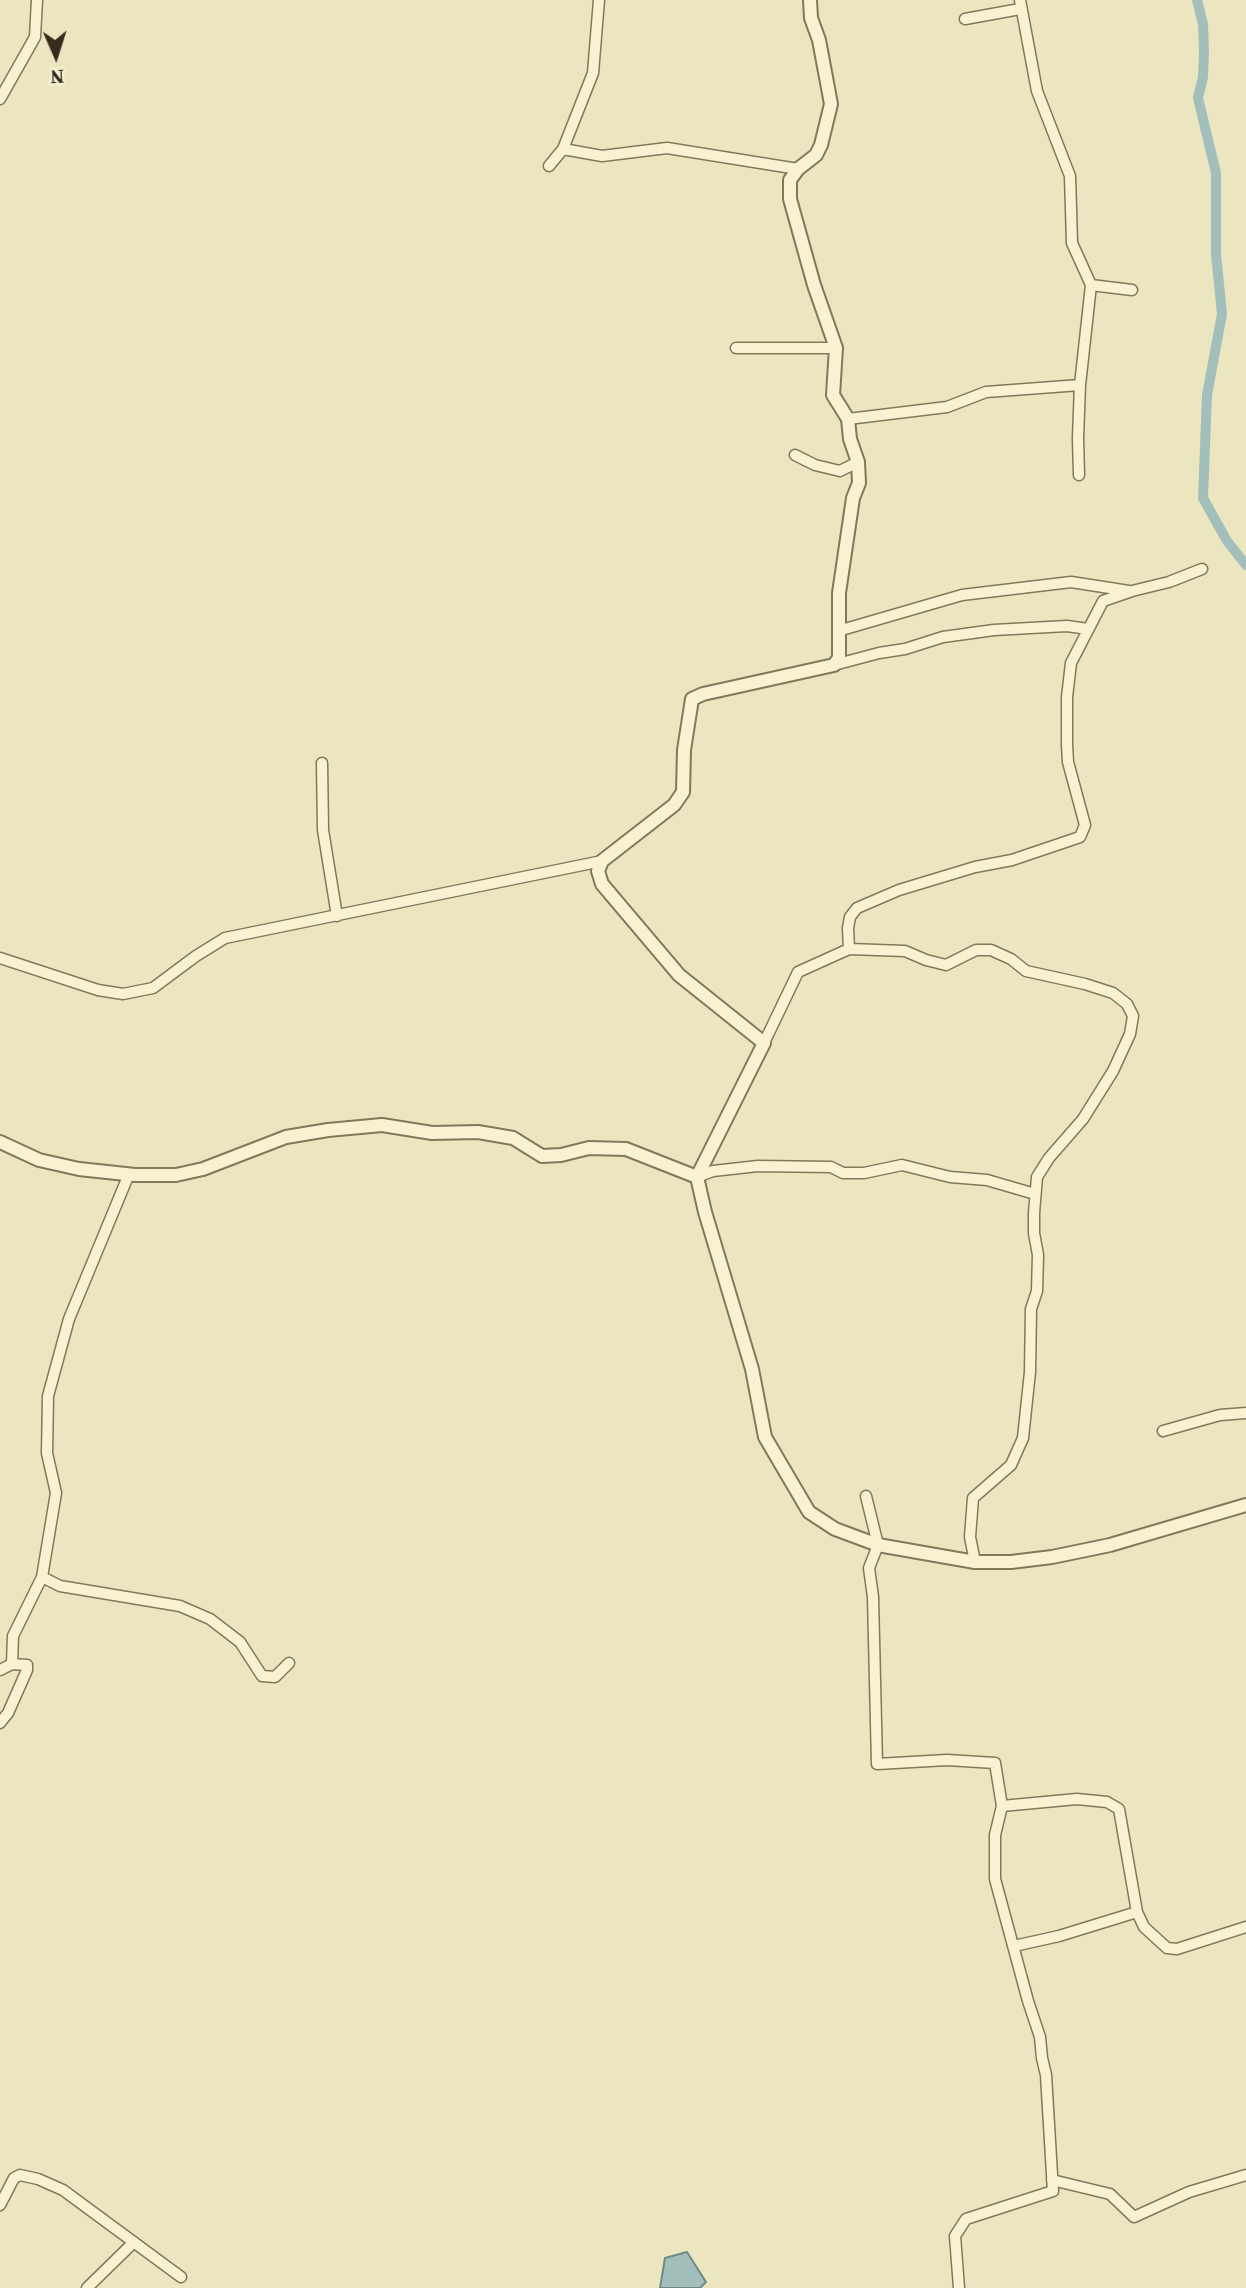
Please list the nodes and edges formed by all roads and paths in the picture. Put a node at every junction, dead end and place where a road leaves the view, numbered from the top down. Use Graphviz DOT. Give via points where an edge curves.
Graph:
graph roads {
  1 [pos="37,0"];
  2 [pos="599,0"];
  3 [pos="810,0"];
  4 [pos="1020,4"];
  5 [pos="965,19"];
  6 [pos="2,91"];
  7 [pos="563,149"];
  8 [pos="549,166"];
  9 [pos="798,169"];
  10 [pos="1091,285"];
  11 [pos="1132,290"];
  12 [pos="736,348"];
  13 [pos="835,348"];
  14 [pos="1080,385"];
  15 [pos="848,419"];
  16 [pos="794,455"];
  17 [pos="858,462"];
  18 [pos="1079,475"];
  19 [pos="1202,569"];
  20 [pos="1132,591"];
  21 [pos="1088,629"];
  22 [pos="838,631"];
  23 [pos="834,666"];
  24 [pos="322,763"];
  25 [pos="601,862"];
  26 [pos="337,916"];
  27 [pos="849,949"];
  28 [pos="0,958"];
  29 [pos="764,1043"];
  30 [pos="0,1142"];
  31 [pos="128,1174"];
  32 [pos="697,1177"];
  33 [pos="1035,1194"];
  34 [pos="1246,1413"];
  35 [pos="1163,1431"];
  36 [pos="866,1496"];
  37 [pos="1246,1505"];
  38 [pos="878,1545"];
  39 [pos="975,1562"];
  40 [pos="42,1577"];
  41 [pos="12,1664"];
  42 [pos="289,1664"];
  43 [pos="0,1670"];
  44 [pos="0,1723"];
  45 [pos="1002,1806"];
  46 [pos="1137,1912"];
  47 [pos="1246,1927"];
  48 [pos="1014,1946"];
  49 [pos="1246,2175"];
  50 [pos="1052,2180"];
  51 [pos="0,2205"];
  52 [pos="134,2242"];
  53 [pos="181,2277"];
  54 [pos="87,2288"];
  55 [pos="959,2288"];
  1 -- 6 [label="street" via="35,37"];
  2 -- 7 [label="street" via="593,74"];
  3 -- 9 [label="street" via="831,104 816,155"];
  4 -- 5 [label="street"];
  4 -- 10 [label="street" via="1037,91 1070,176 1072,243"];
  7 -- 8 [label="street"];
  7 -- 9 [label="street" via="602,156 667,148"];
  9 -- 13 [label="street" via="790,180 790,200"];
  10 -- 11 [label="street"];
  10 -- 14 [label="street"];
  12 -- 13 [label="street"];
  13 -- 15 [label="street" via="834,395"];
  14 -- 15 [label="street" via="986,393 947,407"];
  14 -- 18 [label="street"];
  15 -- 17 [label="street"];
  16 -- 17 [label="street" via="840,471"];
  17 -- 22 [label="street"];
  19 -- 20 [label="street"];
  20 -- 21 [label="street" via="1103,601"];
  20 -- 22 [label="street" via="1071,582 962,595"];
  21 -- 23 [label="street" via="994,630"];
  21 -- 27 [label="street" via="1071,663 1067,697 1068,762 1085,825 1080,836 1012,860 899,890 857,908 850,917"];
  22 -- 23 [label="street" via="839,658"];
  23 -- 25 [label="street" via="692,699 683,792 674,805"];
  24 -- 26 [label="street" via="323,830"];
  25 -- 26 [label="street"];
  25 -- 29 [label="street" via="601,884 679,975"];
  26 -- 28 [label="street" via="226,938 153,988 124,994"];
  27 -- 29 [label="street" via="798,972"];
  27 -- 33 [label="street" via="905,951 946,965 976,950 992,950 1026,971 1086,984 1113,993 1127,1004 1133,1016 1124,1049 1083,1119 1037,1177"];
  29 -- 32 [label="street"];
  30 -- 31 [label="street" via="39,1160"];
  31 -- 32 [label="street" via="176,1175 286,1137 382,1125 513,1138 542,1156 589,1148 626,1149"];
  31 -- 40 [label="street" via="69,1319 48,1396 47,1452 56,1493"];
  32 -- 33 [label="street" via="758,1166 831,1167 843,1173 864,1173 902,1165"];
  32 -- 38 [label="street" via="752,1369 765,1437 809,1512 835,1529"];
  33 -- 39 [label="street" via="1037,1291 1031,1310 1023,1438 1011,1465 972,1498"];
  34 -- 35 [label="street" via="1220,1415"];
  36 -- 38 [label="street"];
  37 -- 39 [label="street" via="1052,1558"];
  38 -- 39 [label="street"];
  38 -- 45 [label="street" via="869,1568 877,1764 995,1763"];
  40 -- 41 [label="street" via="13,1636"];
  40 -- 42 [label="street" via="60,1586 180,1606 210,1619 240,1642 262,1676 275,1677"];
  41 -- 43 [label="street"];
  41 -- 44 [label="street" via="27,1665 27,1670"];
  45 -- 46 [label="street" via="1077,1798 1107,1802 1119,1809"];
  45 -- 48 [label="street" via="995,1835 995,1879"];
  46 -- 47 [label="street" via="1144,1927 1167,1948 1177,1949"];
  46 -- 48 [label="street"];
  48 -- 50 [label="street" via="1040,2037"];
  49 -- 50 [label="street" via="1189,2192 1135,2217 1110,2194"];
  50 -- 55 [label="street" via="1053,2191 966,2219 955,2236"];
  51 -- 52 [label="street" via="14,2178 38,2179 62,2190"];
  52 -- 53 [label="street"];
  52 -- 54 [label="street"];
}
